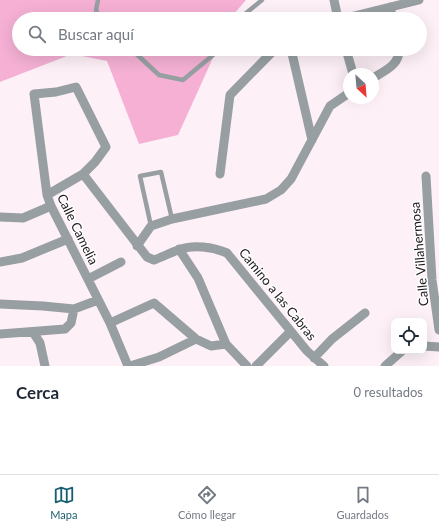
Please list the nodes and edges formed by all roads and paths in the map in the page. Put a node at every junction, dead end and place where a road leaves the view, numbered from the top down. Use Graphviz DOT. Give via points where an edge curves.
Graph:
graph roads {
  1 [pos="98,0"];
  2 [pos="262,0"];
  3 [pos="334,0"];
  4 [pos="419,0"];
  5 [pos="390,7"];
  6 [pos="97,12"];
  7 [pos="247,12"];
  8 [pos="337,12"];
  9 [pos="370,12"];
  10 [pos="391,12"];
  11 [pos="139,56"];
  12 [pos="212,56"];
  13 [pos="268,56"];
  14 [pos="293,56"];
  15 [pos="348,56"];
  16 [pos="398,56"];
  17 [pos="351,68"];
  18 [pos="379,74"];
  19 [pos="343,97"];
  20 [pos="312,140"];
  21 [pos="83,174"];
  22 [pos="220,174"];
  23 [pos="426,176"];
  24 [pos="47,195"];
  25 [pos="51,206"];
  26 [pos="0,217"];
  27 [pos="172,219"];
  28 [pos="151,226"];
  29 [pos="68,239"];
  30 [pos="137,246"];
  31 [pos="179,249"];
  32 [pos="0,262"];
  33 [pos="122,262"];
  34 [pos="88,278"];
  35 [pos="98,300"];
  36 [pos="0,304"];
  37 [pos="74,309"];
  38 [pos="365,313"];
  39 [pos="439,319"];
  40 [pos="110,323"];
  41 [pos="439,330"];
  42 [pos="33,332"];
  43 [pos="290,332"];
  44 [pos="0,334"];
  45 [pos="196,339"];
  46 [pos="226,344"];
  47 [pos="427,346"];
  48 [pos="439,347"];
  49 [pos="399,354"];
  50 [pos="314,358"];
  51 [pos="322,365"];
  52 [pos="45,366"];
  53 [pos="129,366"];
  54 [pos="247,366"];
  55 [pos="256,366"];
  56 [pos="386,366"];
  1 -- 6 [label="lane"];
  2 -- 7 [label="lane"];
  3 -- 8 [label="street"];
  4 -- 5 [label="street"];
  5 -- 9 [label="street"];
  5 -- 10 [label="street"];
  11 -- 12 [label="lane" via="159,75 183,80"];
  13 -- 22 [label="street" via="230,95"];
  14 -- 20 [label="street"];
  15 -- 17 [label="street"];
  16 -- 18 [label="street" via="395,63"];
  19 -- 20 [label="street" via="330,106"];
  20 -- 27 [label="street" via="291,179 281,190 266,199"];
  21 -- 24 [label="street"];
  21 -- 24 [label="street, Calle Camelia" via="106,147 76,87 34,94"];
  21 -- 30 [label="street, Camino a las Cabras"];
  23 -- 39 [label="street, Calle Villahermosa" via="432,280"];
  24 -- 25 [label="street, Calle Camelia"];
  25 -- 26 [label="street" via="23,218"];
  25 -- 29 [label="street, Calle Camelia"];
  27 -- 28 [label="street"];
  27 -- 28 [label="lane" via="161,172 140,176"];
  28 -- 30 [label="street"];
  29 -- 32 [label="street" via="22,258"];
  29 -- 34 [label="street, Calle Camelia"];
  30 -- 31 [label="street, Camino a las Cabras" via="147,257 154,260"];
  31 -- 43 [label="street, Camino a las Cabras" via="216,248 227,253"];
  31 -- 46 [label="street" via="198,278"];
  33 -- 34 [label="street"];
  34 -- 35 [label="street, Calle Camelia"];
  35 -- 37 [label="street"];
  35 -- 40 [label="street, Calle Camelia"];
  36 -- 37 [label="street"];
  37 -- 42 [label="street" via="71,323 65,329"];
  38 -- 50 [label="street" via="332,339"];
  39 -- 41 [label="street, Calle Villahermosa"];
  40 -- 45 [label="street" via="154,303"];
  40 -- 53 [label="street, Calle Camelia"];
  42 -- 44 [label="street"];
  42 -- 52 [label="street" via="40,343"];
  43 -- 50 [label="street, Camino a las Cabras"];
  43 -- 55 [label="street"];
  45 -- 46 [label="street" via="211,346"];
  45 -- 53 [label="street" via="159,357"];
  46 -- 54 [label="street"];
  47 -- 48 [label="street"];
  49 -- 56 [label="street"];
  50 -- 51 [label="street, Camino a las Cabras"];
}
